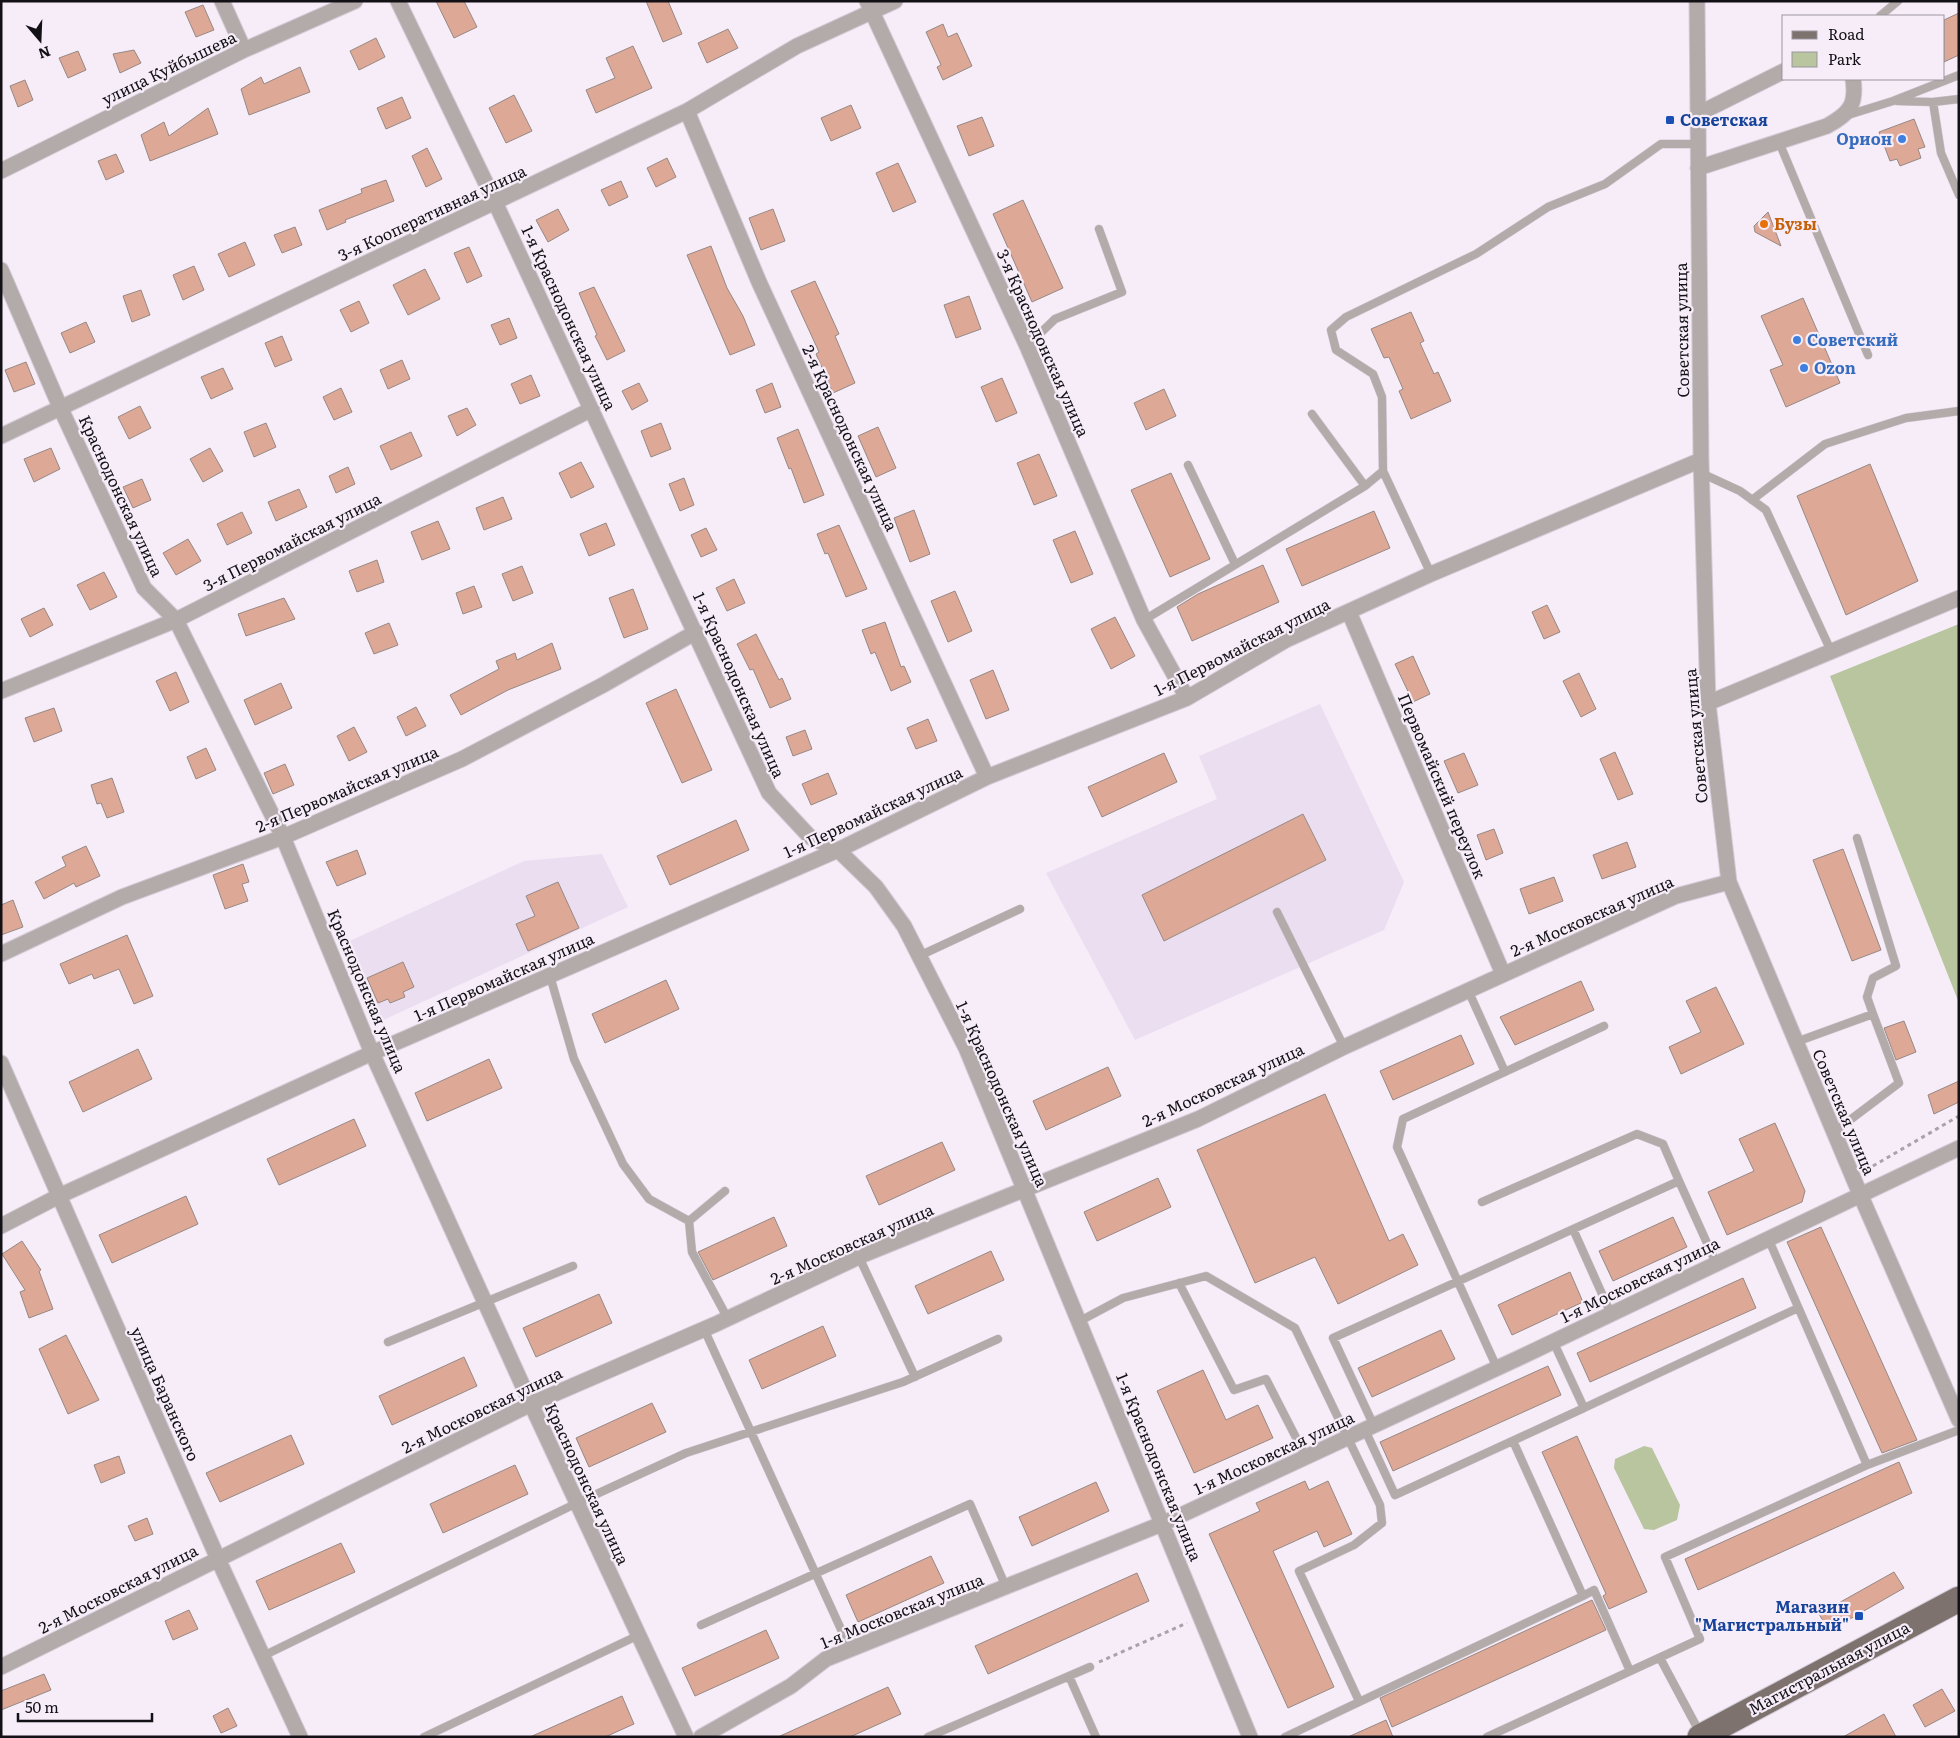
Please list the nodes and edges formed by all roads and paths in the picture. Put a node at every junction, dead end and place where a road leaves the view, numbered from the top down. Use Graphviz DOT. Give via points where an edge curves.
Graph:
graph roads {
  1 [pos="222,1"];
  2 [pos="355,1"];
  3 [pos="398,1"];
  4 [pos="895,1"];
  5 [pos="1698,1"];
  6 [pos="1898,1"];
  7 [pos="869,6"];
  8 [pos="1881,15"];
  9 [pos="244,50"];
  10 [pos="1782,72"];
  11 [pos="1959,75"];
  12 [pos="1853,80"];
  13 [pos="1959,99"];
  14 [pos="1893,101"];
  15 [pos="1933,102"];
  16 [pos="687,111"];
  17 [pos="1698,114"];
  18 [pos="1846,116"];
  19 [pos="1779,142"];
  20 [pos="1699,144"];
  21 [pos="1698,168"];
  22 [pos="1,171"];
  23 [pos="1959,195"];
  24 [pos="496,202"];
  25 [pos="1098,229"];
  26 [pos="1,270"];
  27 [pos="1027,346"];
  28 [pos="1868,355"];
  29 [pos="60,407"];
  30 [pos="592,409"];
  31 [pos="1959,411"];
  32 [pos="1312,414"];
  33 [pos="1,436"];
  34 [pos="1188,464"];
  35 [pos="1701,467"];
  36 [pos="1383,471"];
  37 [pos="1365,486"];
  38 [pos="1752,500"];
  39 [pos="1235,564"];
  40 [pos="1431,574"];
  41 [pos="1959,598"];
  42 [pos="1349,612"];
  43 [pos="176,620"];
  44 [pos="1144,620"];
  45 [pos="696,632"];
  46 [pos="1831,651"];
  47 [pos="1,691"];
  48 [pos="1187,698"];
  49 [pos="1708,703"];
  50 [pos="987,777"];
  51 [pos="283,837"];
  52 [pos="1857,838"];
  53 [pos="838,850"];
  54 [pos="1729,882"];
  55 [pos="1020,910"];
  56 [pos="1277,912"];
  57 [pos="1,954"];
  58 [pos="919,956"];
  59 [pos="1503,974"];
  60 [pos="550,976"];
  61 [pos="1468,990"];
  62 [pos="1873,1014"];
  63 [pos="1604,1026"];
  64 [pos="1796,1042"];
  65 [pos="1344,1047"];
  66 [pos="372,1053"];
  67 [pos="1,1063"];
  68 [pos="1506,1072"];
  69 [pos="1959,1116"];
  70 [pos="1834,1132"];
  71 [pos="1959,1148"];
  72 [pos="1853,1178"];
  73 [pos="1679,1181"];
  74 [pos="1025,1190"];
  75 [pos="725,1191"];
  76 [pos="1860,1194"];
  77 [pos="59,1196"];
  78 [pos="1482,1202"];
  79 [pos="689,1221"];
  80 [pos="1,1226"];
  81 [pos="1573,1229"];
  82 [pos="1768,1238"];
  83 [pos="859,1257"];
  84 [pos="1716,1263"];
  85 [pos="573,1266"];
  86 [pos="1459,1280"];
  87 [pos="1179,1283"];
  88 [pos="485,1302"];
  89 [pos="1798,1308"];
  90 [pos="1611,1314"];
  91 [pos="728,1319"];
  92 [pos="1080,1322"];
  93 [pos="704,1329"];
  94 [pos="998,1340"];
  95 [pos="1553,1341"];
  96 [pos="388,1342"];
  97 [pos="1497,1368"];
  98 [pos="915,1376"];
  99 [pos="531,1404"];
  100 [pos="1584,1408"];
  101 [pos="1959,1420"];
  102 [pos="1369,1428"];
  103 [pos="1959,1430"];
  104 [pos="751,1432"];
  105 [pos="1348,1437"];
  106 [pos="1513,1441"];
  107 [pos="1306,1457"];
  108 [pos="1867,1465"];
  109 [pos="577,1503"];
  110 [pos="1164,1523"];
  111 [pos="218,1559"];
  112 [pos="815,1573"];
  113 [pos="1006,1587"];
  114 [pos="1583,1596"];
  115 [pos="1959,1599"];
  116 [pos="1202,1617"];
  117 [pos="701,1625"];
  118 [pos="639,1635"];
  119 [pos="850,1649"];
  120 [pos="263,1656"];
  121 [pos="1660,1658"];
  122 [pos="1,1667"];
  123 [pos="1090,1667"];
  124 [pos="1630,1672"];
  125 [pos="1069,1676"];
  126 [pos="1359,1701"];
  127 [pos="1700,1736"];
  128 [pos="300,1737"];
  129 [pos="424,1737"];
  130 [pos="686,1737"];
  131 [pos="702,1737"];
  132 [pos="928,1737"];
  133 [pos="1096,1737"];
  134 [pos="1250,1737"];
  135 [pos="1285,1737"];
  136 [pos="1487,1737"];
  1 -- 9 [label="street"];
  2 -- 9 [label="street, улица Куйбышева"];
  3 -- 24 [label="street, 1-я Краснодонская улица"];
  4 -- 7 [label="street, 3-я Кооперативная улица"];
  5 -- 17 [label="street, Советская улица"];
  6 -- 8 [label="lane"];
  7 -- 16 [label="street, 3-я Кооперативная улица"];
  7 -- 27 [label="street, 3-я Краснодонская улица"];
  9 -- 22 [label="street, улица Куйбышева"];
  10 -- 17 [label="street"];
  11 -- 14 [label="lane"];
  12 -- 18 [label="street" via="1855,93"];
  13 -- 15 [label="lane"];
  14 -- 15 [label="lane"];
  14 -- 18 [label="lane"];
  15 -- 23 [label="lane" via="1941,153"];
  16 -- 24 [label="street, 3-я Кооперативная улица"];
  16 -- 50 [label="street, 2-я Краснодонская улица" via="759,282"];
  17 -- 20 [label="street, Советская улица"];
  18 -- 19 [label="street"];
  19 -- 21 [label="street"];
  19 -- 28 [label="lane"];
  20 -- 21 [label="street, Советская улица"];
  20 -- 36 [label="lane" via="1661,144 1605,184 1548,207 1476,254 1346,317 1331,330 1336,350 1373,374 1382,397"];
  21 -- 35 [label="street, Советская улица"];
  24 -- 29 [label="street, 3-я Кооперативная улица"];
  24 -- 30 [label="street, 1-я Краснодонская улица"];
  25 -- 27 [label="lane" via="1122,292 1055,318"];
  26 -- 29 [label="street, Краснодонская улица"];
  27 -- 44 [label="street, 3-я Краснодонская улица"];
  29 -- 33 [label="street, 3-я Кооперативная улица"];
  29 -- 43 [label="street, Краснодонская улица" via="144,588"];
  30 -- 43 [label="street, 3-я Первомайская улица"];
  30 -- 45 [label="street, 1-я Краснодонская улица"];
  31 -- 38 [label="lane" via="1906,418 1825,444"];
  32 -- 37 [label="lane"];
  34 -- 39 [label="lane"];
  35 -- 38 [label="lane"];
  35 -- 40 [label="street, 1-я Первомайская улица"];
  35 -- 49 [label="street, Советская улица"];
  36 -- 37 [label="lane"];
  36 -- 40 [label="lane"];
  37 -- 39 [label="lane"];
  38 -- 46 [label="lane" via="1766,510"];
  39 -- 44 [label="lane"];
  40 -- 42 [label="street, 1-я Первомайская улица"];
  41 -- 46 [label="street"];
  42 -- 48 [label="street, 1-я Первомайская улица" via="1286,640"];
  42 -- 59 [label="street, Первомайский переулок"];
  43 -- 47 [label="street, 3-я Первомайская улица"];
  43 -- 51 [label="street, Краснодонская улица"];
  44 -- 48 [label="street, 3-я Краснодонская улица"];
  45 -- 51 [label="street, 2-я Первомайская улица" via="462,759"];
  45 -- 53 [label="street, 1-я Краснодонская улица" via="769,793 810,836"];
  46 -- 49 [label="street"];
  48 -- 50 [label="street, 1-я Первомайская улица"];
  49 -- 54 [label="street, Советская улица"];
  50 -- 53 [label="street, 1-я Первомайская улица"];
  51 -- 57 [label="street, 2-я Первомайская улица" via="122,897"];
  51 -- 66 [label="street, Краснодонская улица"];
  52 -- 62 [label="lane" via="1896,966 1873,978 1867,997"];
  53 -- 58 [label="street, 1-я Краснодонская улица" via="876,887 904,926"];
  53 -- 60 [label="street, 1-я Первомайская улица"];
  54 -- 59 [label="street, 2-я Московская улица" via="1676,896"];
  54 -- 64 [label="street, Советская улица"];
  55 -- 58 [label="lane"];
  56 -- 65 [label="lane"];
  58 -- 74 [label="street, 1-я Краснодонская улица" via="966,1048"];
  59 -- 61 [label="street, 2-я Московская улица"];
  60 -- 66 [label="street, 1-я Первомайская улица"];
  60 -- 79 [label="lane" via="574,1059 623,1164 649,1199"];
  61 -- 65 [label="street, 2-я Московская улица"];
  61 -- 68 [label="lane"];
  62 -- 64 [label="lane"];
  62 -- 70 [label="lane" via="1899,1083"];
  63 -- 68 [label="lane"];
  64 -- 70 [label="street, Советская улица"];
  65 -- 74 [label="street, 2-я Московская улица" via="1198,1119"];
  66 -- 77 [label="street, 1-я Первомайская улица"];
  66 -- 88 [label="street, Краснодонская улица"];
  67 -- 77 [label="street, улица Баранского"];
  68 -- 86 [label="lane" via="1403,1119 1397,1146"];
  69 -- 72 [label="path"];
  70 -- 72 [label="street, Советская улица"];
  71 -- 76 [label="street, 1-я Московская улица"];
  72 -- 76 [label="street, Советская улица"];
  73 -- 78 [label="lane" via="1663,1144 1638,1134"];
  73 -- 81 [label="lane"];
  73 -- 84 [label="lane"];
  74 -- 83 [label="street, 2-я Московская улица"];
  74 -- 92 [label="street, 1-я Краснодонская улица"];
  75 -- 79 [label="lane"];
  76 -- 82 [label="street, 1-я Московская улица"];
  76 -- 101 [label="street, Советская улица"];
  77 -- 80 [label="street, 1-я Первомайская улица"];
  77 -- 111 [label="street, улица Баранского"];
  79 -- 91 [label="lane" via="692,1252"];
  81 -- 86 [label="lane"];
  81 -- 90 [label="lane"];
  82 -- 84 [label="street, 1-я Московская улица"];
  82 -- 89 [label="lane"];
  83 -- 91 [label="street, 2-я Московская улица"];
  83 -- 98 [label="lane"];
  84 -- 90 [label="street, 1-я Московская улица"];
  85 -- 88 [label="lane"];
  86 -- 97 [label="lane"];
  86 -- 102 [label="lane" via="1333,1338"];
  87 -- 92 [label="lane" via="1123,1298"];
  87 -- 105 [label="lane" via="1206,1276 1295,1328"];
  87 -- 107 [label="lane" via="1234,1390 1266,1379"];
  88 -- 96 [label="lane"];
  88 -- 99 [label="street, Краснодонская улица"];
  89 -- 100 [label="lane"];
  89 -- 108 [label="lane"];
  90 -- 95 [label="street, 1-я Московская улица"];
  91 -- 93 [label="street, 2-я Московская улица"];
  92 -- 110 [label="street, 1-я Краснодонская улица"];
  93 -- 99 [label="street, 2-я Московская улица"];
  93 -- 104 [label="lane"];
  94 -- 98 [label="lane"];
  95 -- 97 [label="street, 1-я Московская улица"];
  95 -- 100 [label="lane"];
  97 -- 102 [label="street, 1-я Московская улица"];
  98 -- 104 [label="lane"];
  99 -- 109 [label="street, Краснодонская улица"];
  99 -- 111 [label="street, 2-я Московская улица"];
  100 -- 106 [label="lane"];
  102 -- 105 [label="street, 1-я Московская улица"];
  102 -- 106 [label="lane" via="1395,1495"];
  103 -- 108 [label="lane"];
  104 -- 109 [label="lane" via="686,1453"];
  104 -- 112 [label="lane"];
  105 -- 107 [label="street, 1-я Московская улица"];
  105 -- 126 [label="lane" via="1380,1505 1382,1523 1354,1545 1299,1572"];
  106 -- 114 [label="lane"];
  107 -- 110 [label="street, 1-я Московская улица"];
  108 -- 121 [label="lane" via="1664,1557 1700,1639"];
  109 -- 118 [label="street, Краснодонская улица"];
  109 -- 120 [label="lane"];
  110 -- 113 [label="street, 1-я Московская улица"];
  110 -- 116 [label="street, 1-я Краснодонская улица"];
  111 -- 120 [label="street, улица Баранского"];
  111 -- 122 [label="street, 2-я Московская улица"];
  112 -- 113 [label="lane" via="970,1504"];
  112 -- 117 [label="lane"];
  112 -- 119 [label="lane"];
  113 -- 119 [label="street, 1-я Московская улица"];
  114 -- 124 [label="lane" via="1594,1590"];
  114 -- 126 [label="lane"];
  115 -- 127 [label="main road, Магистральная улица"];
  116 -- 123 [label="path"];
  116 -- 134 [label="street, 1-я Краснодонская улица"];
  118 -- 129 [label="lane"];
  118 -- 130 [label="street, Краснодонская улица"];
  119 -- 131 [label="street, 1-я Московская улица" via="826,1659 791,1686"];
  120 -- 128 [label="street, улица Баранского"];
  121 -- 124 [label="lane"];
  121 -- 127 [label="lane"];
  123 -- 125 [label="lane"];
  124 -- 136 [label="lane"];
  125 -- 132 [label="lane"];
  125 -- 133 [label="lane"];
  126 -- 135 [label="lane"];
}
